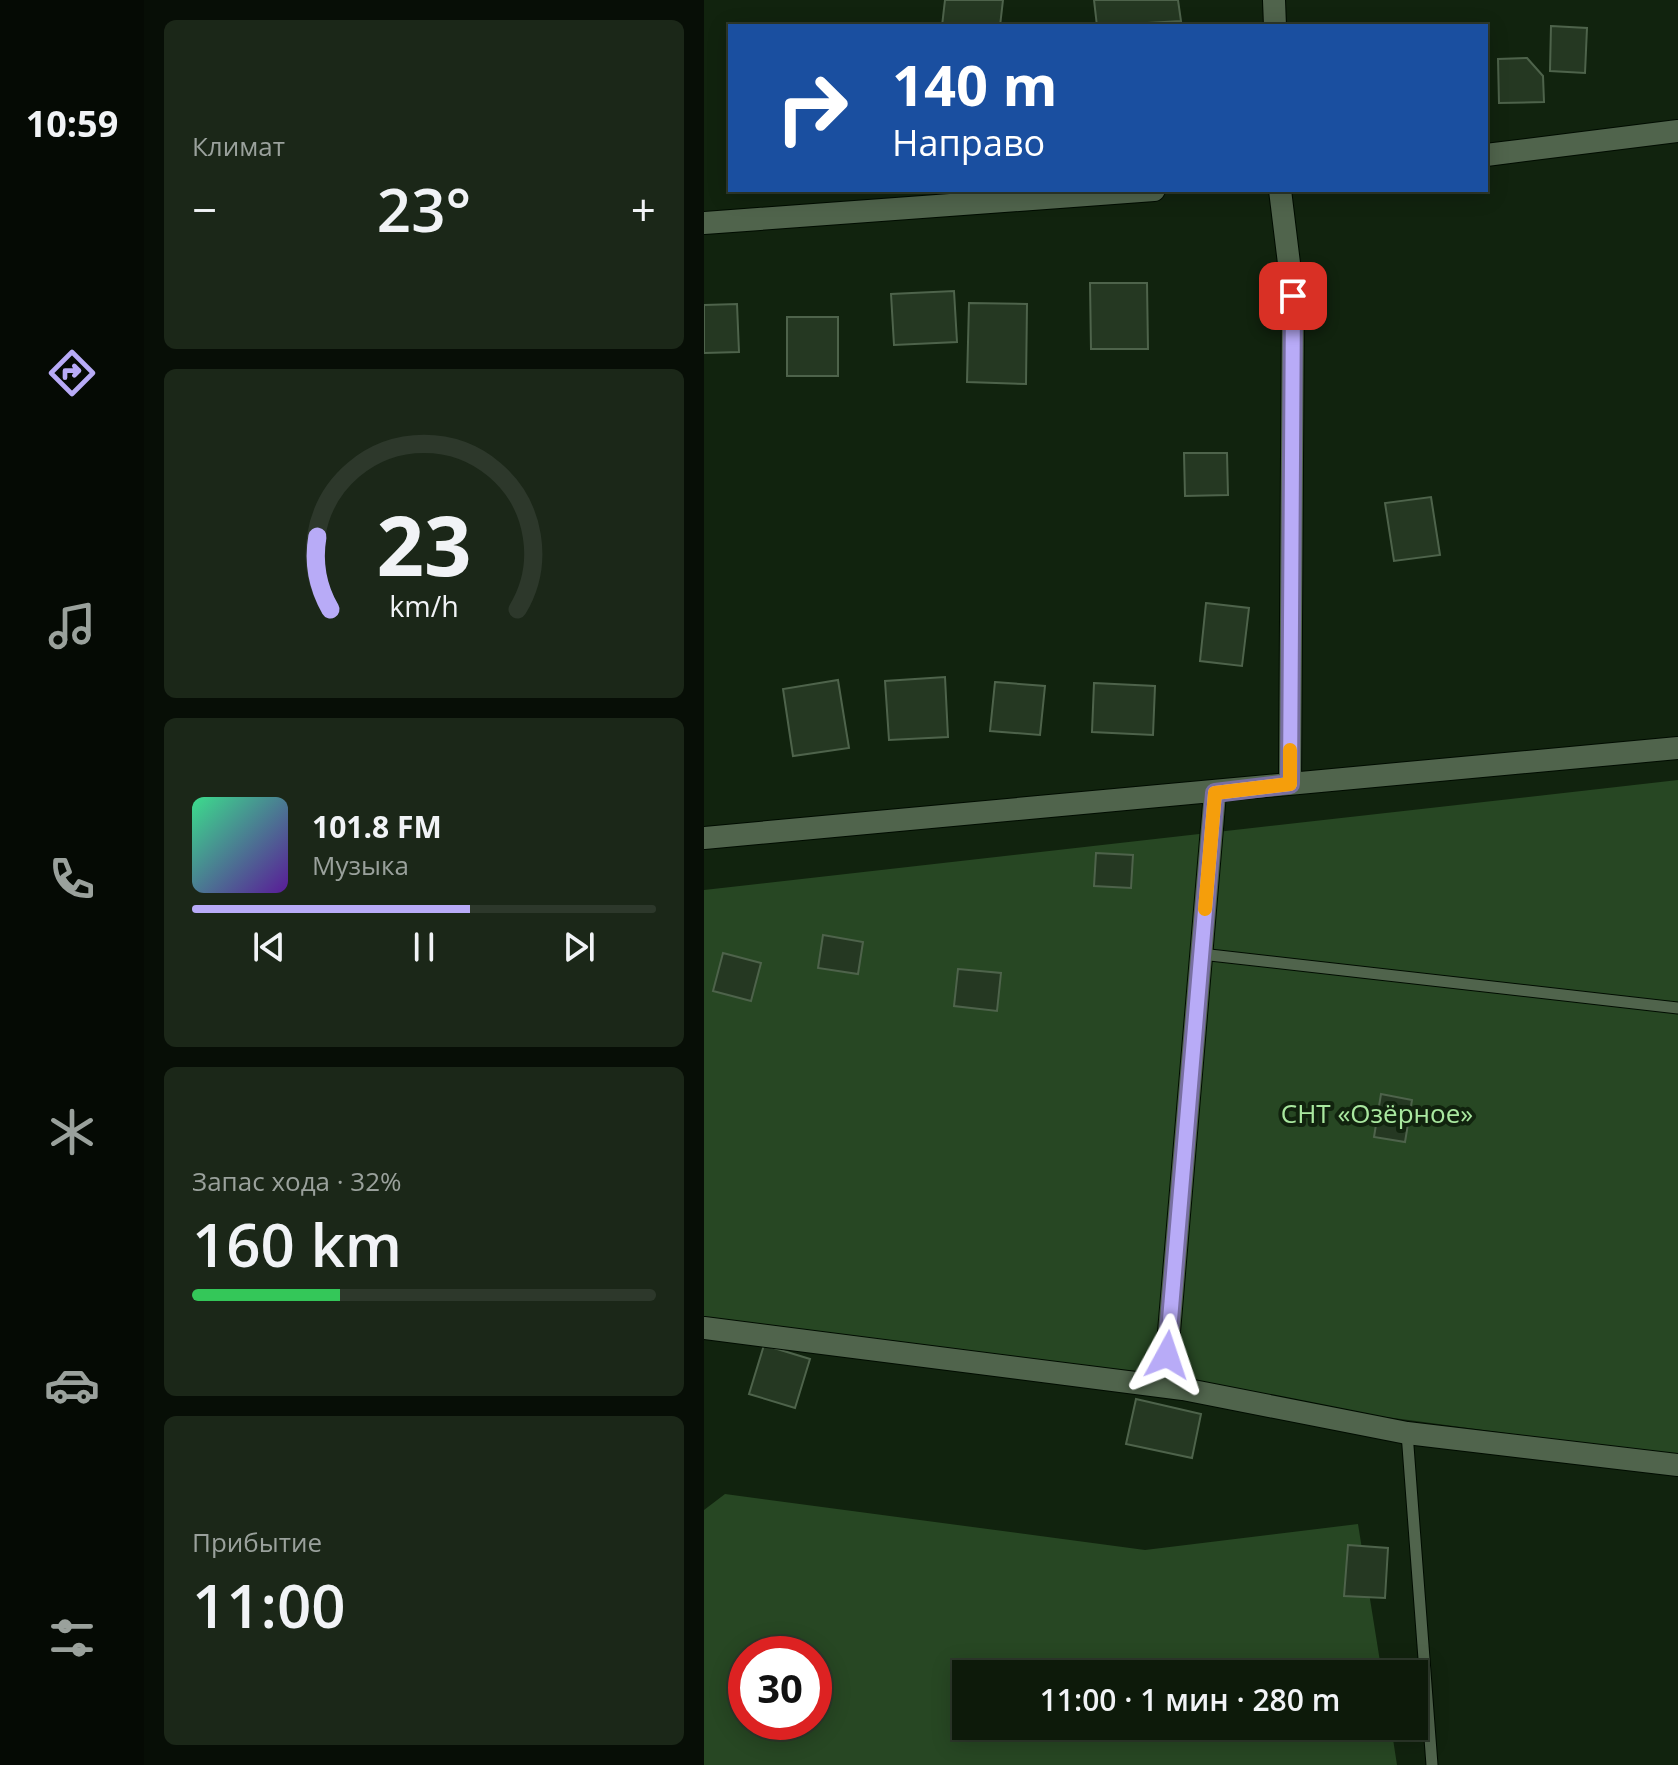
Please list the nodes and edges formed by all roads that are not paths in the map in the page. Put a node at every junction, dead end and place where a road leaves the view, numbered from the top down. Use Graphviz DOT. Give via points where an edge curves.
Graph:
graph roads {
  1 [pos="1274,0"];
  2 [pos="1275,24"];
  3 [pos="1678,131"];
  4 [pos="1488,155"];
  5 [pos="1127,192"];
  6 [pos="1280,192"];
  7 [pos="704,223"];
  8 [pos="1678,748"];
  9 [pos="1290,784"];
  10 [pos="1215,793"];
  11 [pos="704,838"];
  12 [pos="1201,954"];
  13 [pos="1678,1008"];
  14 [pos="704,1328"];
  15 [pos="1183,1389"];
  16 [pos="1407,1433"];
  17 [pos="1678,1465"];
  18 [pos="1432,1765"];
  1 -- 2 [label="street"];
  3 -- 4 [label="street"];
  5 -- 7 [label="street"];
  6 -- 9 [label="street" via="1293,296"];
  8 -- 9 [label="street"];
  9 -- 10 [label="street"];
  10 -- 11 [label="street"];
  10 -- 12 [label="street"];
  12 -- 13 [label="lane"];
  12 -- 15 [label="street" via="1167,1355"];
  14 -- 15 [label="street"];
  15 -- 16 [label="street"];
  16 -- 17 [label="street"];
  16 -- 18 [label="lane"];
}
